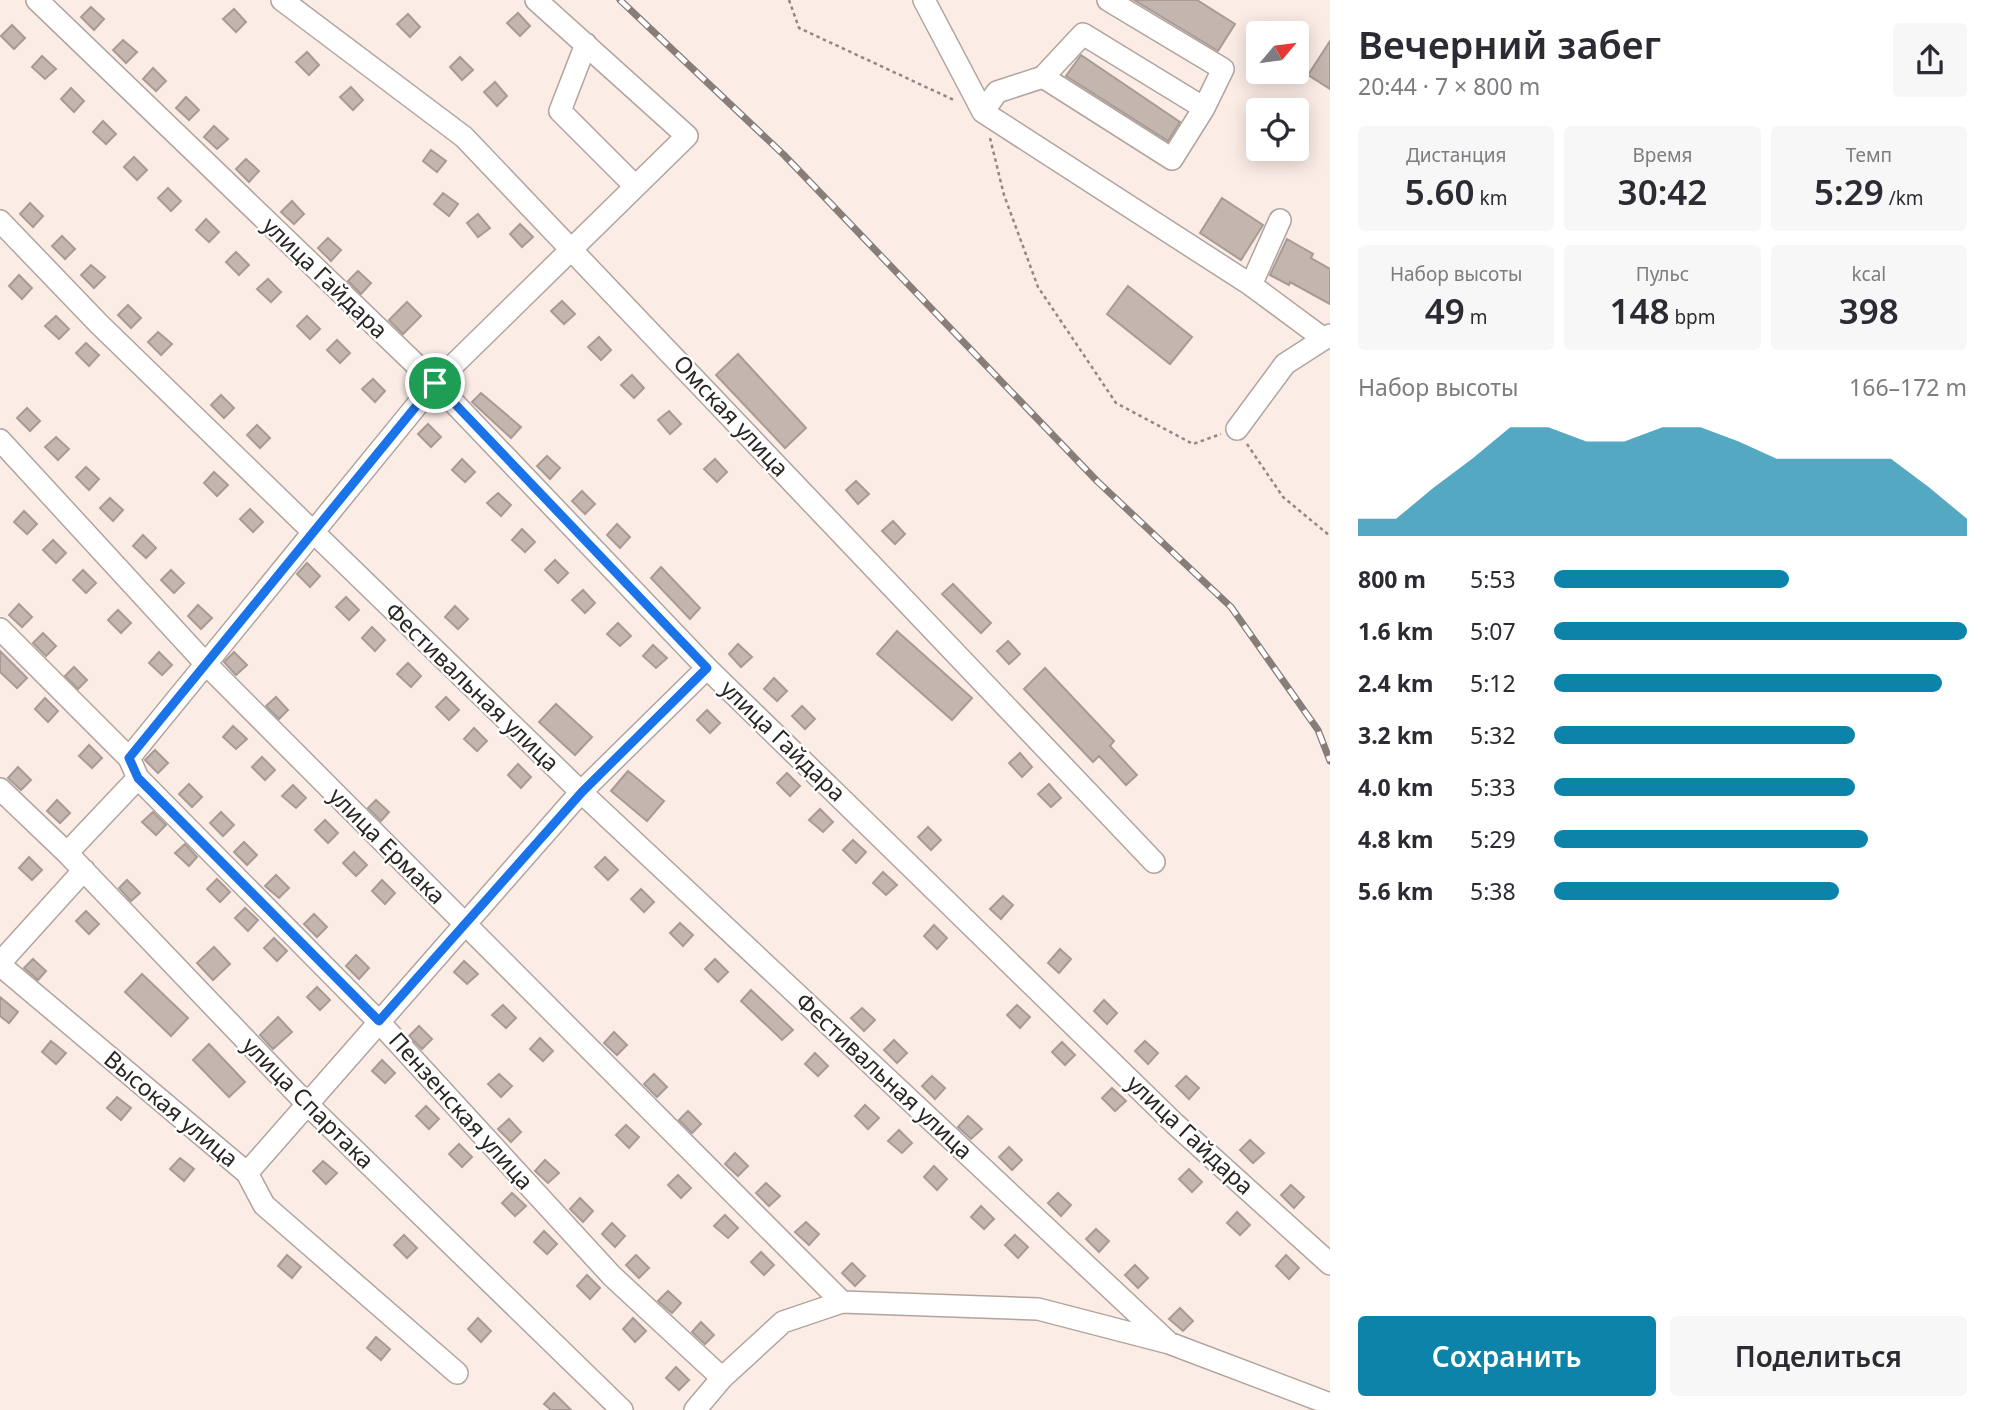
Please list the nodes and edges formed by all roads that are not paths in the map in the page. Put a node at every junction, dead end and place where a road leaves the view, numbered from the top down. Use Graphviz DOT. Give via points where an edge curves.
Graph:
graph roads {
  1 [pos="37,0"];
  2 [pos="282,0"];
  3 [pos="536,0"];
  4 [pos="924,0"];
  5 [pos="1108,0"];
  6 [pos="586,44"];
  7 [pos="1044,77"];
  8 [pos="1203,108"];
  9 [pos="983,112"];
  10 [pos="635,186"];
  11 [pos="1280,220"];
  12 [pos="0,221"];
  13 [pos="572,247"];
  14 [pos="1251,285"];
  15 [pos="1327,337"];
  16 [pos="435,383"];
  17 [pos="1237,429"];
  18 [pos="0,440"];
  19 [pos="312,533"];
  20 [pos="0,629"];
  21 [pos="205,663"];
  22 [pos="707,668"];
  23 [pos="129,758"];
  24 [pos="138,778"];
  25 [pos="0,789"];
  26 [pos="582,792"];
  27 [pos="67,853"];
  28 [pos="1154,862"];
  29 [pos="84,870"];
  30 [pos="464,925"];
  31 [pos="0,964"];
  32 [pos="379,1021"];
  33 [pos="307,1104"];
  34 [pos="247,1173"];
  35 [pos="1330,1264"];
  36 [pos="842,1302"];
  37 [pos="1169,1343"];
  38 [pos="457,1373"];
  39 [pos="722,1378"];
  40 [pos="1330,1404"];
  41 [pos="622,1410"];
  42 [pos="695,1410"];
  1 -- 16 [label="street, улица Гайдара"];
  2 -- 13 [label="street, Омская улица" via="464,137"];
  3 -- 6 [label="street"];
  4 -- 9 [label="street"];
  5 -- 8 [label="street" via="1223,69"];
  6 -- 10 [label="street" via="560,111"];
  6 -- 10 [label="street" via="687,136"];
  7 -- 8 [label="street" via="1083,34"];
  7 -- 8 [label="street" via="1172,159"];
  7 -- 9 [label="street" via="997,92"];
  9 -- 14 [label="street"];
  10 -- 13 [label="street"];
  11 -- 14 [label="street"];
  12 -- 19 [label="street, Фестивальная улица"];
  13 -- 16 [label="street"];
  13 -- 28 [label="street, Омская улица"];
  14 -- 15 [label="street"];
  15 -- 17 [label="street" via="1284,364"];
  16 -- 19 [label="street"];
  16 -- 22 [label="street, улица Гайдара"];
  18 -- 21 [label="street, улица Ермака"];
  19 -- 21 [label="street"];
  19 -- 26 [label="street, Фестивальная улица"];
  20 -- 23 [label="street, Пензенская улица"];
  21 -- 23 [label="street"];
  21 -- 30 [label="street, улица Ермака"];
  22 -- 26 [label="street"];
  22 -- 35 [label="street, улица Гайдара" via="1175,1124"];
  23 -- 24 [label="street, Пензенская улица"];
  24 -- 27 [label="street"];
  24 -- 32 [label="street, Пензенская улица"];
  25 -- 27 [label="street, улица Спартака"];
  26 -- 30 [label="street"];
  26 -- 37 [label="street, Фестивальная улица"];
  27 -- 29 [label="street, улица Спартака"];
  29 -- 31 [label="street"];
  29 -- 33 [label="street, улица Спартака"];
  30 -- 32 [label="street"];
  30 -- 36 [label="street, улица Ермака"];
  31 -- 34 [label="street, Высокая улица"];
  32 -- 33 [label="street"];
  32 -- 39 [label="street, Пензенская улица" via="612,1276"];
  33 -- 34 [label="street"];
  33 -- 41 [label="street, улица Спартака"];
  34 -- 38 [label="street, Высокая улица" via="264,1205"];
  36 -- 37 [label="street" via="1038,1309"];
  36 -- 39 [label="street" via="783,1322"];
  37 -- 40 [label="street"];
  39 -- 42 [label="street"];
}
